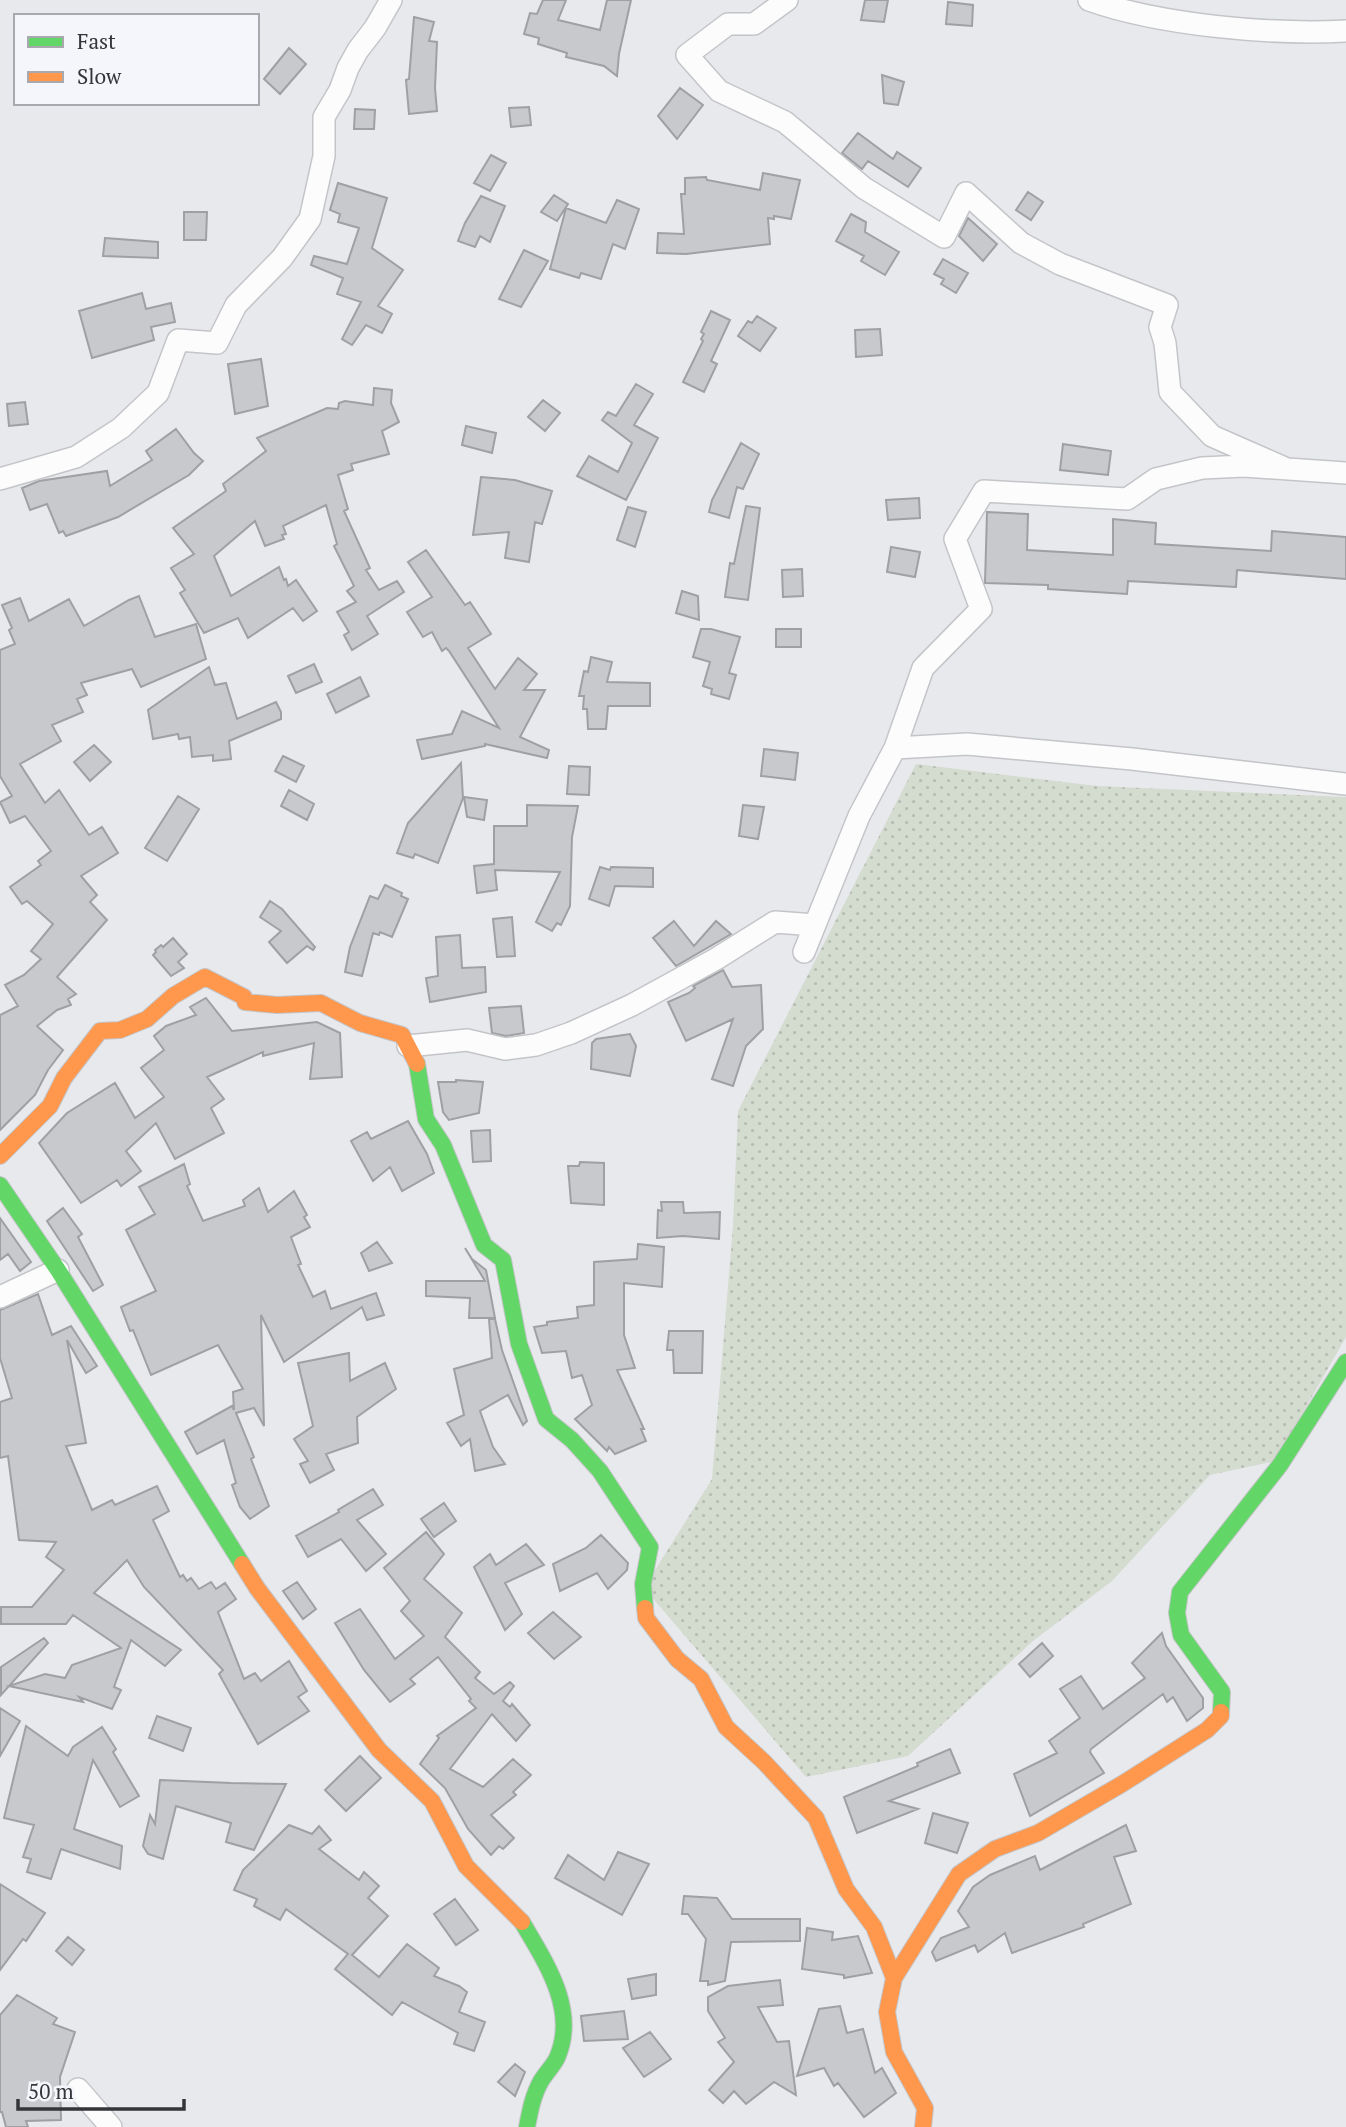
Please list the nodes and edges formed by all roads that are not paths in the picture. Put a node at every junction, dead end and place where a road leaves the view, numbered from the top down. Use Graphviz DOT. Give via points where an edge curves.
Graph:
graph roads {
  1 [pos="391,0"];
  2 [pos="787,0"];
  3 [pos="1089,0"];
  4 [pos="1114,4"];
  5 [pos="1346,30"];
  6 [pos="1287,469"];
  7 [pos="1346,473"];
  8 [pos="0,479"];
  9 [pos="895,748"];
  10 [pos="1346,784"];
  11 [pos="815,925"];
  12 [pos="804,952"];
  13 [pos="408,1046"];
  14 [pos="0,1156"];
  15 [pos="0,1185"];
  16 [pos="58,1270"];
  17 [pos="0,1297"];
  18 [pos="1346,1362"];
  19 [pos="894,1978"];
  20 [pos="78,2089"];
  21 [pos="111,2127"];
  22 [pos="527,2127"];
  23 [pos="923,2127"];
  1 -- 8 [label="street" via="358,50 324,117 324,156 310,219 282,258 236,305 217,343 178,340 158,393 121,428 76,457"];
  2 -- 6 [label="street" via="754,24 728,24 687,55 719,91 785,122 864,188 944,237 966,193 1021,243 1060,264 1167,305 1160,327 1170,392 1212,436"];
  3 -- 4 [label="street"];
  4 -- 5 [label="street" via="1193,24"];
  6 -- 7 [label="street"];
  6 -- 9 [label="street" via="1202,468 1156,479 1127,499 984,491 954,539 981,609 923,668"];
  9 -- 10 [label="street" via="967,744"];
  9 -- 11 [label="street" via="859,816"];
  11 -- 12 [label="street"];
  11 -- 13 [label="street" via="775,922 632,1005 536,1045 505,1049 467,1040"];
  13 -- 14 [label="street" via="402,1035 360,1023 321,1003 245,1002 244,997 205,977 173,996 148,1019 120,1030 100,1031 64,1078 50,1106"];
  13 -- 19 [label="street" via="416,1061 426,1119 443,1145 484,1245 503,1260 519,1344 546,1419 600,1471 650,1546 643,1584 646,1618 677,1659 701,1679 726,1727 816,1818 846,1889 874,1927"];
  15 -- 16 [label="street"];
  16 -- 17 [label="street"];
  16 -- 22 [label="street" via="257,1588 380,1749 432,1801 466,1866 521,1920 545,1962 562,2000 564,2036 530,2108"];
  18 -- 19 [label="street" via="1280,1465 1180,1592 1177,1614 1181,1634 1222,1692 1220,1716 1207,1730 1122,1784 1038,1833 995,1849 959,1874"];
  19 -- 23 [label="street" via="887,2012 894,2052 925,2108"];
  20 -- 21 [label="street"];
}
